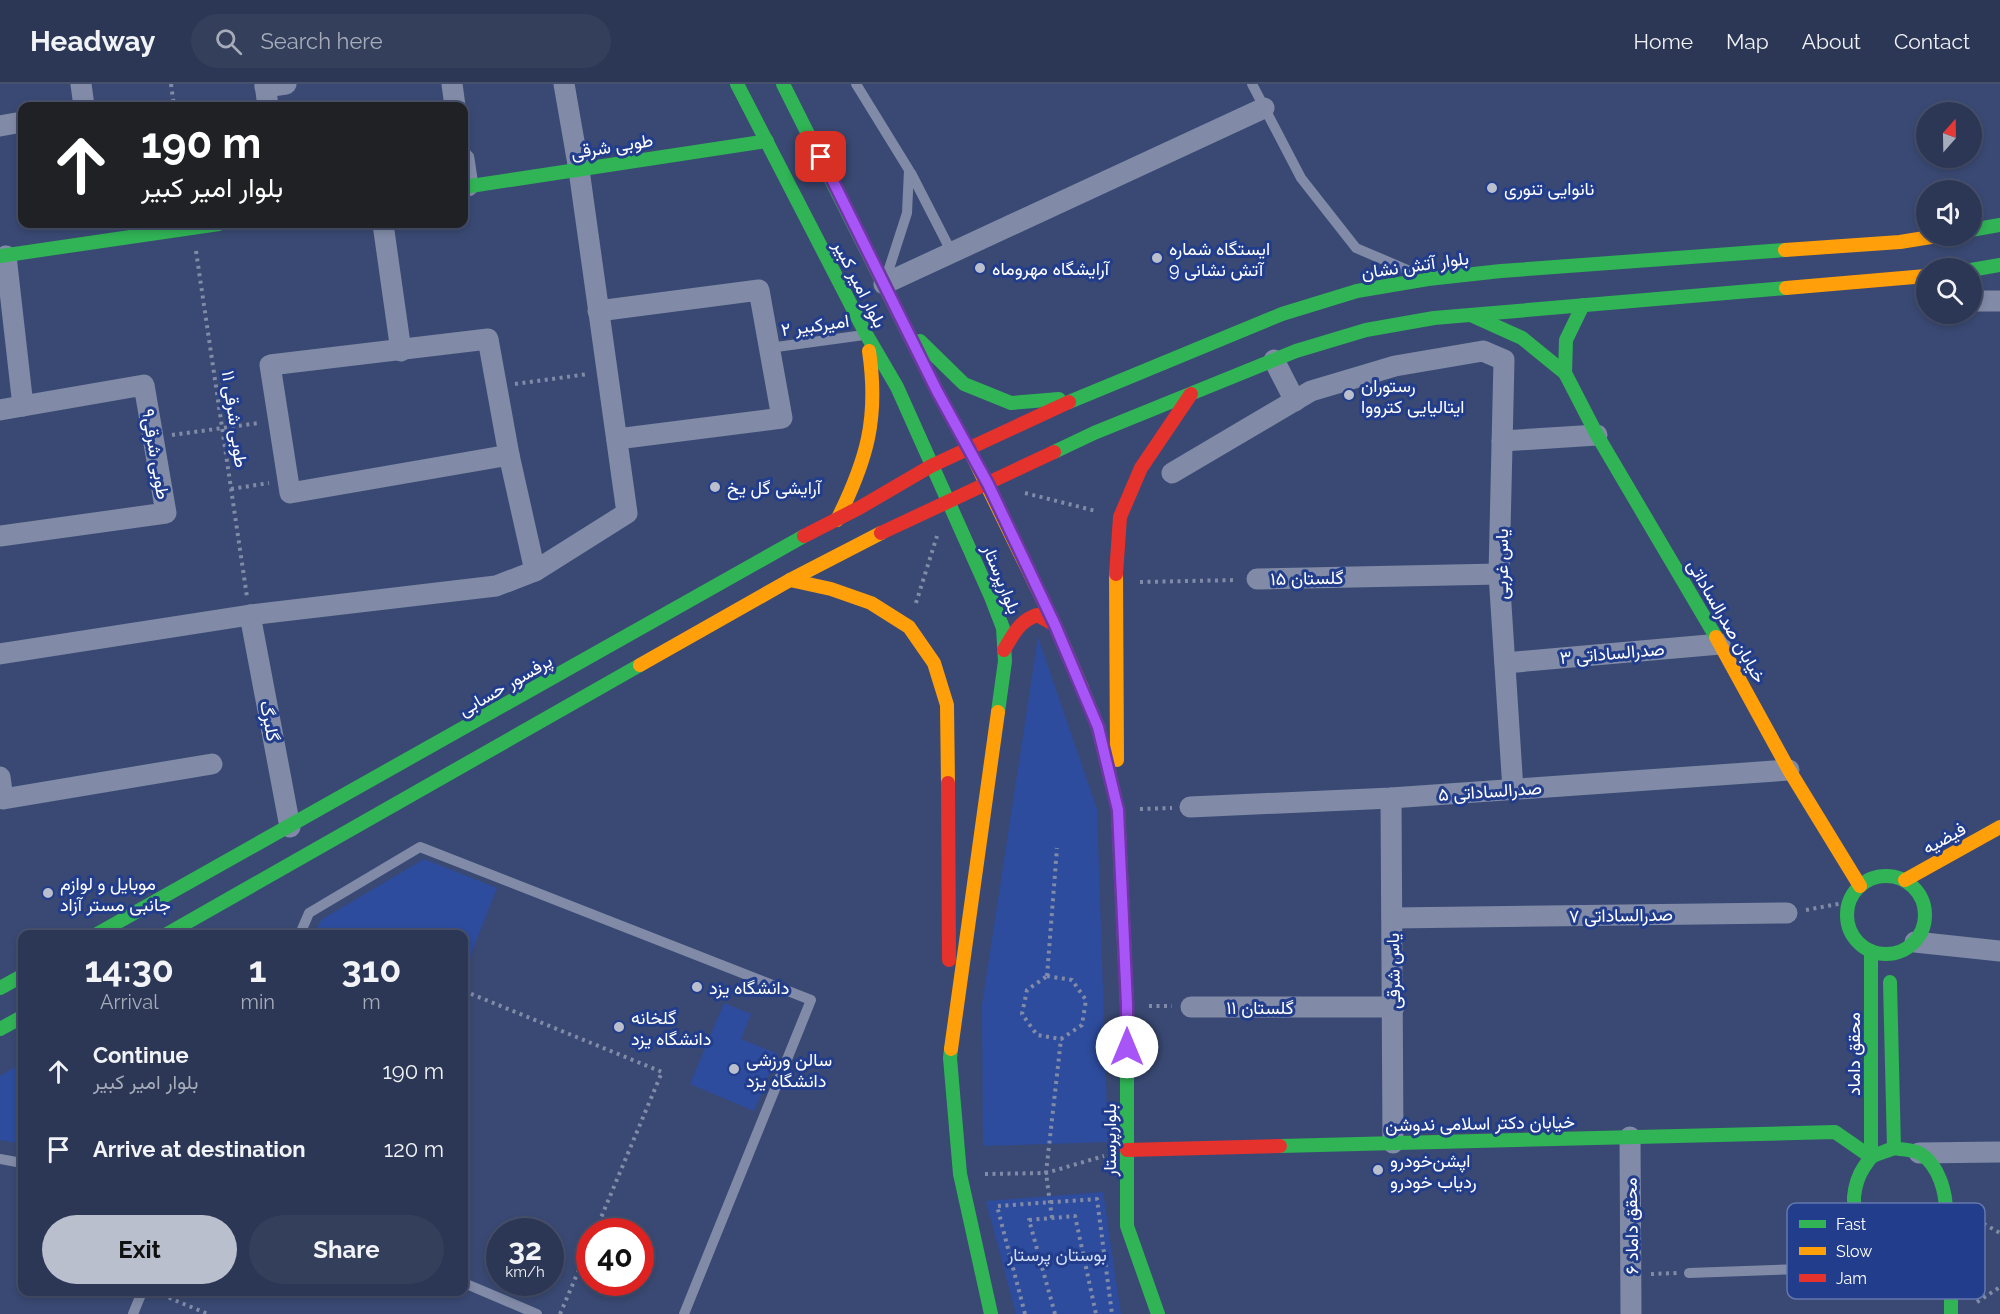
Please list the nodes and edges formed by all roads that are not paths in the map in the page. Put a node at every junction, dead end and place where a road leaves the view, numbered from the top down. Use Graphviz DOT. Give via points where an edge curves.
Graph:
graph roads {
  1 [pos="81,84"];
  2 [pos="286,84"];
  3 [pos="452,84"];
  4 [pos="564,84"];
  5 [pos="737,84"];
  6 [pos="783,84"];
  7 [pos="856,84"];
  8 [pos="1252,84"];
  9 [pos="266,93"];
  10 [pos="83,102"];
  11 [pos="454,102"];
  12 [pos="1264,108"];
  13 [pos="18,123"];
  14 [pos="0,126"];
  15 [pos="767,141"];
  16 [pos="579,170"];
  17 [pos="909,170"];
  18 [pos="468,187"];
  19 [pos="2000,225"];
  20 [pos="192,228"];
  21 [pos="384,228"];
  22 [pos="1982,228"];
  23 [pos="99,232"];
  24 [pos="1916,239"];
  25 [pos="952,253"];
  26 [pos="3,256"];
  27 [pos="2000,265"];
  28 [pos="1982,268"];
  29 [pos="1916,277"];
  30 [pos="1428,279"];
  31 [pos="884,284"];
  32 [pos="1982,301"];
  33 [pos="2000,301"];
  34 [pos="1583,305"];
  35 [pos="598,311"];
  36 [pos="1468,314"];
  37 [pos="907,328"];
  38 [pos="866,334"];
  39 [pos="770,348"];
  40 [pos="401,351"];
  41 [pos="1274,360"];
  42 [pos="1565,374"];
  43 [pos="1191,394"];
  44 [pos="1079,397"];
  45 [pos="1295,401"];
  46 [pos="23,406"];
  47 [pos="0,410"];
  48 [pos="1597,435"];
  49 [pos="617,439"];
  50 [pos="1503,441"];
  51 [pos="968,449"];
  52 [pos="509,455"];
  53 [pos="931,466"];
  54 [pos="1172,473"];
  55 [pos="988,484"];
  56 [pos="947,502"];
  57 [pos="837,520"];
  58 [pos="0,536"];
  59 [pos="535,571"];
  60 [pos="1499,574"];
  61 [pos="1257,579"];
  62 [pos="790,580"];
  63 [pos="250,615"];
  64 [pos="1055,625"];
  65 [pos="1720,644"];
  66 [pos="1004,650"];
  67 [pos="0,654"];
  68 [pos="1505,663"];
  69 [pos="212,764"];
  70 [pos="1789,770"];
  71 [pos="0,777"];
  72 [pos="1513,790"];
  73 [pos="1391,798"];
  74 [pos="1190,807"];
  75 [pos="1118,810"];
  76 [pos="290,827"];
  77 [pos="2000,827"];
  78 [pos="1905,880"];
  79 [pos="1860,886"];
  80 [pos="1787,913"];
  81 [pos="1392,918"];
  82 [pos="104,930"];
  83 [pos="174,930"];
  84 [pos="302,930"];
  85 [pos="1915,942"];
  86 [pos="1871,951"];
  87 [pos="2000,951"];
  88 [pos="1889,954"];
  89 [pos="18,978"];
  90 [pos="0,988"];
  91 [pos="1191,1007"];
  92 [pos="1394,1007"];
  93 [pos="18,1019"];
  94 [pos="0,1029"];
  95 [pos="950,1058"];
  96 [pos="1630,1137"];
  97 [pos="1394,1143"];
  98 [pos="1894,1148"];
  99 [pos="1126,1150"];
  100 [pos="2000,1152"];
  101 [pos="1920,1153"];
  102 [pos="1871,1157"];
  103 [pos="0,1159"];
  104 [pos="18,1162"];
  105 [pos="1854,1203"];
  106 [pos="1946,1203"];
  107 [pos="1787,1270"];
  108 [pos="1689,1273"];
  109 [pos="468,1286"];
  110 [pos="140,1296"];
  111 [pos="133,1314"];
  112 [pos="536,1314"];
  113 [pos="684,1314"];
  114 [pos="991,1314"];
  115 [pos="1158,1314"];
  116 [pos="1631,1314"];
  1 -- 10 [label="street"];
  2 -- 9 [label="street"];
  3 -- 11 [label="street"];
  4 -- 16 [label="street"];
  5 -- 15 [label="main road, بلوار امیر کبیر"];
  6 -- 31 [label="main road, بلوار امیر کبیر"];
  7 -- 17 [label="lane"];
  8 -- 12 [label="lane"];
  12 -- 25 [label="street"];
  12 -- 30 [label="lane" via="1301,178 1356,248"];
  13 -- 14 [label="street"];
  15 -- 16 [label="main road, طوبی شرقی"];
  15 -- 38 [label="main road, بلوار امیر کبیر"];
  16 -- 18 [label="main road, طوبی شرقی"];
  16 -- 35 [label="street"];
  17 -- 25 [label="lane"];
  17 -- 31 [label="lane" via="907,213"];
  19 -- 22 [label="main road"];
  20 -- 23 [label="main road"];
  21 -- 40 [label="street"];
  23 -- 26 [label="main road"];
  24 -- 30 [label="main road, بلوار آتش نشان"];
  25 -- 31 [label="street"];
  26 -- 46 [label="street"];
  27 -- 28 [label="main road"];
  29 -- 34 [label="main road"];
  30 -- 44 [label="main road, بلوار آتش نشان" via="1357,291 1282,314"];
  31 -- 37 [label="main road, بلوار امیر کبیر"];
  32 -- 33 [label="street"];
  34 -- 36 [label="main road"];
  34 -- 42 [label="main road" via="1566,340"];
  35 -- 39 [label="street" via="759,290"];
  35 -- 49 [label="street"];
  36 -- 41 [label="main road" via="1366,330"];
  36 -- 42 [label="main road" via="1522,338"];
  37 -- 44 [label="main road" via="964,384 1011,403"];
  37 -- 51 [label="main road, بلوار امیر کبیر"];
  38 -- 39 [label="lane, امیرکبیر ۲"];
  38 -- 53 [label="main road, بلوار امیر کبیر" via="897,387"];
  38 -- 57 [label="main road" via="874,375 875,414 854,487"];
  39 -- 49 [label="street" via="782,418"];
  40 -- 52 [label="street" via="488,339"];
  40 -- 52 [label="street" via="270,365 290,493"];
  41 -- 43 [label="main road"];
  41 -- 45 [label="street"];
  42 -- 48 [label="main road, خیابان صدرالساداتی"];
  43 -- 55 [label="main road"];
  43 -- 75 [label="main road" via="1141,468 1120,517 1115,583"];
  44 -- 51 [label="main road, بلوار آتش نشان"];
  45 -- 50 [label="street, یاس غربی" via="1311,391 1395,366 1483,351 1504,360"];
  45 -- 54 [label="street"];
  46 -- 47 [label="street, طوبی شرقی۹"];
  46 -- 58 [label="street, طوبی شرقی۹" via="144,385 166,513"];
  48 -- 50 [label="street"];
  48 -- 65 [label="main road, خیابان صدرالساداتی"];
  49 -- 59 [label="street" via="627,513"];
  50 -- 60 [label="street, یاس غربی"];
  51 -- 53 [label="main road, بلوار آتش نشان"];
  51 -- 55 [label="main road, بلوار امیر کبیر"];
  52 -- 59 [label="street"];
  53 -- 56 [label="main road, بلوار امیر کبیر"];
  53 -- 57 [label="main road, پرفسور حسابی"];
  55 -- 56 [label="main road"];
  55 -- 64 [label="main road, بلوارپرستار"];
  56 -- 62 [label="main road"];
  56 -- 66 [label="main road, بلوارپرستار" via="1003,628"];
  57 -- 76 [label="main road, پرفسور حسابی"];
  59 -- 63 [label="street" via="496,586"];
  60 -- 61 [label="street, گلستان ۱۵"];
  60 -- 68 [label="street, یاس غربی"];
  62 -- 83 [label="main road"];
  62 -- 95 [label="main road" via="871,603 909,627 934,663 947,705"];
  63 -- 67 [label="street"];
  63 -- 76 [label="street, گلبرگ"];
  64 -- 66 [label="main road" via="1037,615 1029,616"];
  64 -- 75 [label="main road, بلوارپرستار" via="1098,727"];
  65 -- 68 [label="street, صدرالساداتی ۳"];
  65 -- 70 [label="main road, خیابان صدرالساداتی"];
  66 -- 95 [label="main road, بلوارپرستار"];
  68 -- 72 [label="street, یاس غربی"];
  69 -- 71 [label="street" via="3,799"];
  70 -- 72 [label="street, صدرالساداتی ۵"];
  70 -- 79 [label="main road, خیابان صدرالساداتی"];
  72 -- 73 [label="street, صدرالساداتی ۵"];
  73 -- 74 [label="street, صدرالساداتی ۵"];
  73 -- 81 [label="street, یاس شرقی"];
  75 -- 99 [label="main road, بلوارپرستار" via="1127,1005"];
  76 -- 82 [label="main road, پرفسور حسابی"];
  77 -- 78 [label="main road, فیضیه"];
  78 -- 79 [label="main road" via="1882,876"];
  78 -- 85 [label="main road" via="1921,897 1925,909 1922,932"];
  79 -- 86 [label="main road" via="1849,902 1848,925 1853,936"];
  80 -- 81 [label="street, صدرالساداتی ۷"];
  81 -- 92 [label="street, یاس شرقی"];
  84 -- 113 [label="lane" via="309,913 420,847 811,1000"];
  85 -- 87 [label="street"];
  85 -- 88 [label="main road"];
  86 -- 88 [label="main road"];
  86 -- 102 [label="main road, محقق داماد"];
  88 -- 98 [label="main road, محقق داماد"];
  89 -- 90 [label="main road"];
  91 -- 92 [label="street, گلستان ۱۱"];
  92 -- 97 [label="street, یاس شرقی"];
  93 -- 94 [label="main road"];
  95 -- 114 [label="main road, بلوارپرستار" via="960,1174"];
  96 -- 97 [label="main road, خيابان دکتر اسلامی ندوشن"];
  96 -- 102 [label="main road, خيابان دکتر اسلامی ندوشن" via="1835,1132"];
  96 -- 116 [label="street, محقق داماد ۶"];
  97 -- 99 [label="main road, خيابان دکتر اسلامی ندوشن"];
  98 -- 101 [label="main road"];
  98 -- 102 [label="main road"];
  99 -- 115 [label="main road, بلوارپرستار" via="1126,1226"];
  100 -- 101 [label="street"];
  101 -- 106 [label="main road" via="1942,1180"];
  102 -- 105 [label="main road" via="1857,1182"];
  103 -- 104 [label="lane"];
  107 -- 108 [label="lane"];
  109 -- 112 [label="lane"];
  110 -- 111 [label="lane"];
}
